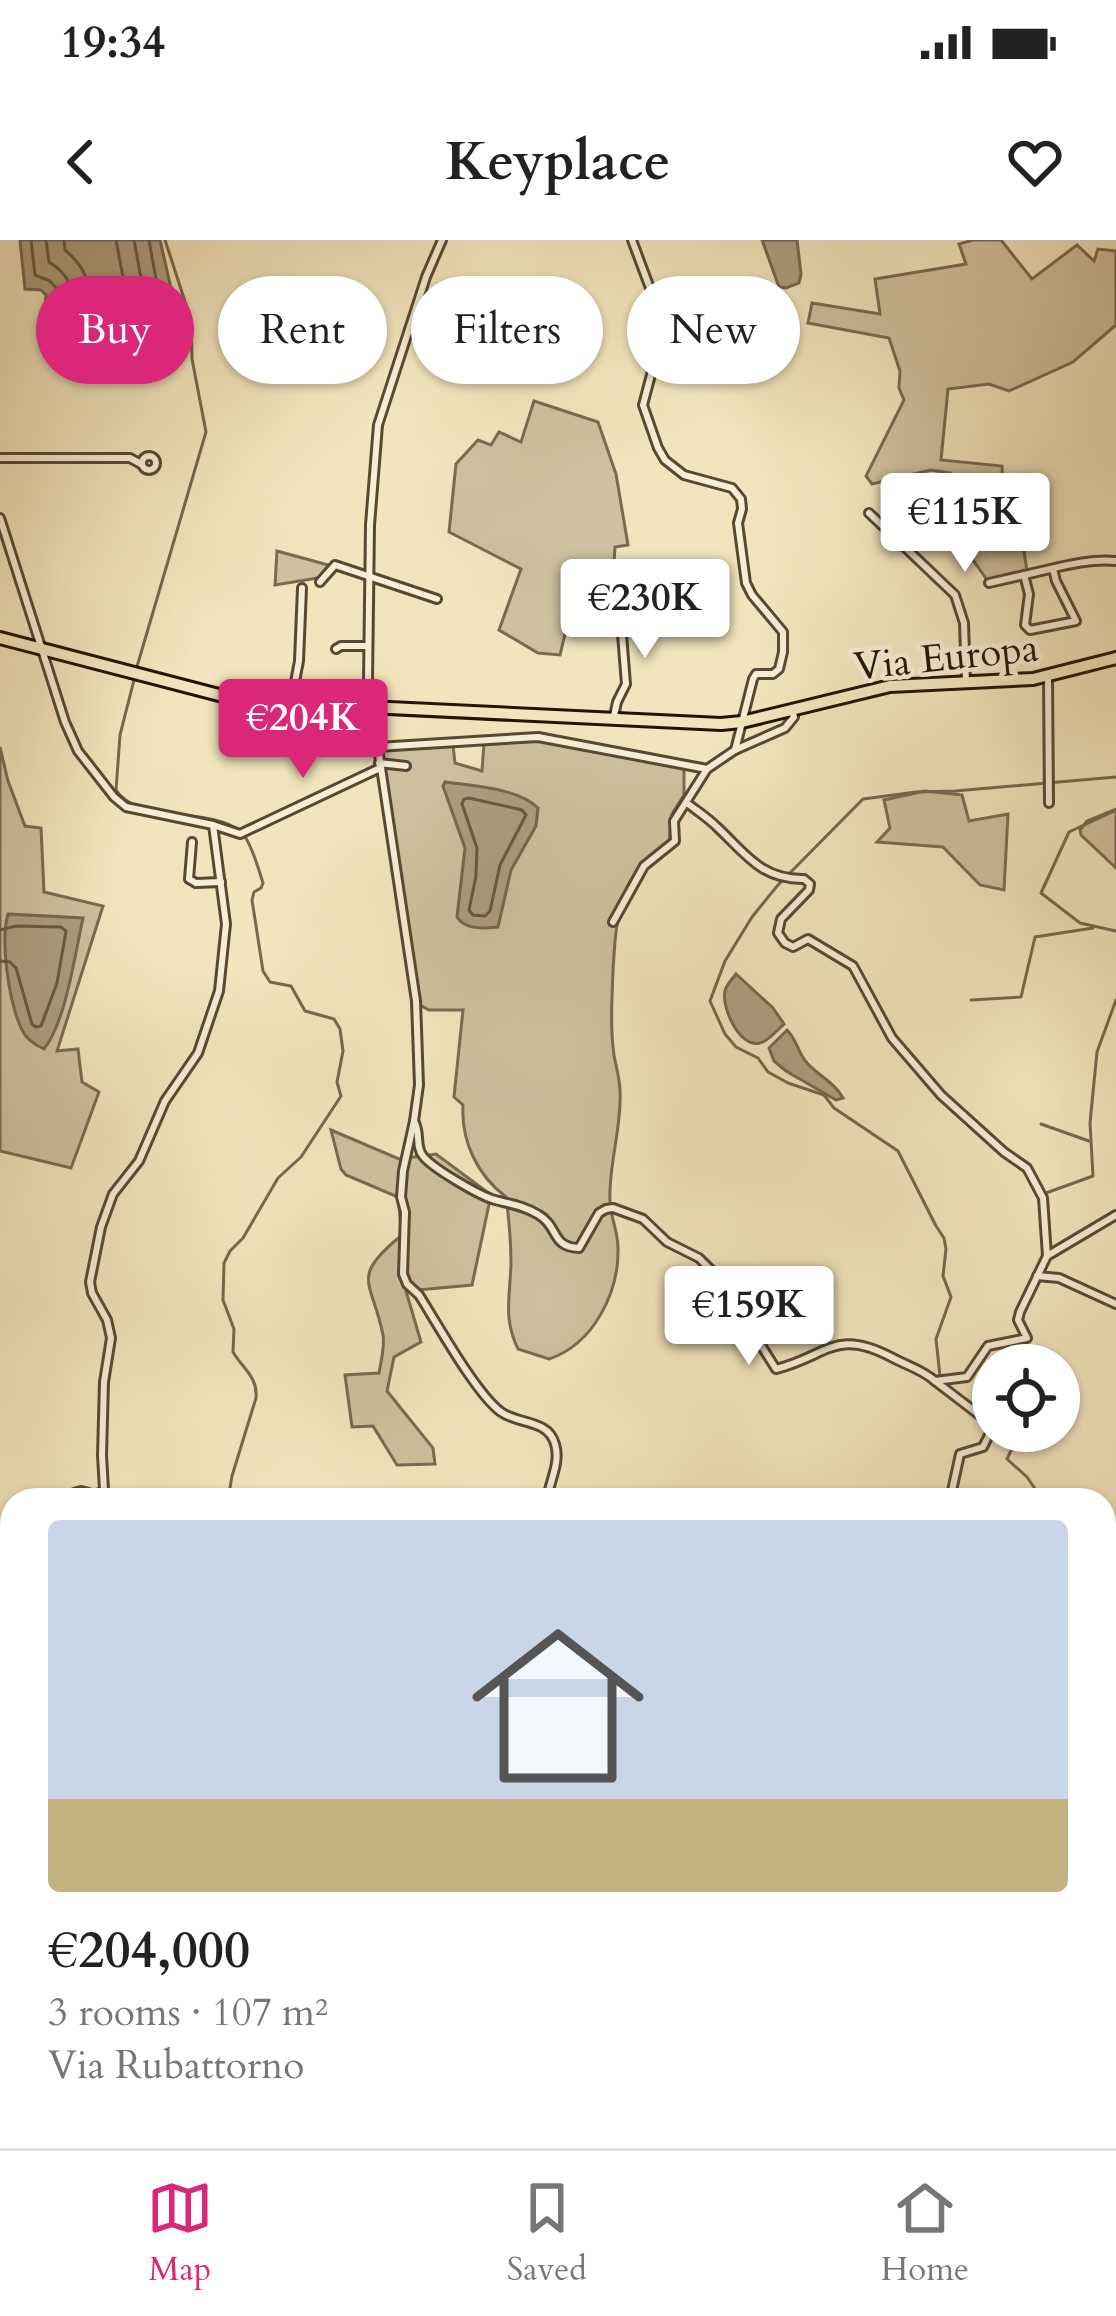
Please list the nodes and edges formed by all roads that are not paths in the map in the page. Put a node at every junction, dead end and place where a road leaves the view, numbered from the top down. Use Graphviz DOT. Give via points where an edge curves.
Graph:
graph roads {
  1 [pos="442,240"];
  2 [pos="632,240"];
  3 [pos="0,458"];
  4 [pos="141,464"];
  5 [pos="869,513"];
  6 [pos="0,518"];
  7 [pos="1116,561"];
  8 [pos="1053,569"];
  9 [pos="1024,575"];
  10 [pos="370,576"];
  11 [pos="320,582"];
  12 [pos="988,583"];
  13 [pos="302,588"];
  14 [pos="619,598"];
  15 [pos="437,599"];
  16 [pos="0,638"];
  17 [pos="368,646"];
  18 [pos="336,649"];
  19 [pos="43,651"];
  20 [pos="1116,658"];
  21 [pos="1048,676"];
  22 [pos="966,682"];
  23 [pos="291,704"];
  24 [pos="371,708"];
  25 [pos="792,708"];
  26 [pos="614,720"];
  27 [pos="742,722"];
  28 [pos="377,747"];
  29 [pos="735,750"];
  30 [pos="380,766"];
  31 [pos="406,766"];
  32 [pos="707,769"];
  33 [pos="687,803"];
  34 [pos="1049,803"];
  35 [pos="213,825"];
  36 [pos="192,842"];
  37 [pos="221,882"];
  38 [pos="613,922"];
  39 [pos="414,1121"];
  40 [pos="1116,1215"];
  41 [pos="1047,1256"];
  42 [pos="1037,1276"];
  43 [pos="1116,1304"];
  44 [pos="935,1381"];
  45 [pos="104,1488"];
  46 [pos="550,1488"];
  47 [pos="952,1488"];
  1 -- 10 [label="street" via="378,425"];
  2 -- 27 [label="street" via="660,315 643,405 658,448 683,475 732,488 741,499 746,583 783,632 779,669 753,679"];
  3 -- 4 [label="street"];
  5 -- 22 [label="street" via="955,595"];
  6 -- 19 [label="street"];
  7 -- 8 [label="street"];
  8 -- 9 [label="street"];
  8 -- 9 [label="street" via="1074,623 1025,627"];
  9 -- 12 [label="street"];
  10 -- 11 [label="street" via="333,565"];
  10 -- 15 [label="street"];
  10 -- 17 [label="street"];
  13 -- 23 [label="street"];
  14 -- 26 [label="street" via="626,684"];
  16 -- 19 [label="main road, Via Europa"];
  17 -- 18 [label="street"];
  17 -- 24 [label="street"];
  19 -- 23 [label="main road, Via Europa" via="232,699"];
  19 -- 35 [label="street" via="72,740 114,797 126,807"];
  20 -- 21 [label="main road, Via Europa"];
  21 -- 22 [label="main road, Via Europa"];
  21 -- 34 [label="street"];
  22 -- 25 [label="main road, Via Europa" via="904,684"];
  23 -- 24 [label="main road, Via Europa"];
  24 -- 26 [label="main road, Via Europa"];
  24 -- 28 [label="street"];
  25 -- 27 [label="main road, Via Europa"];
  25 -- 29 [label="street" via="785,728"];
  26 -- 27 [label="main road, Via Europa"];
  27 -- 29 [label="street"];
  28 -- 30 [label="street"];
  28 -- 32 [label="street" via="538,737"];
  29 -- 32 [label="street"];
  30 -- 31 [label="street"];
  30 -- 35 [label="street" via="243,833"];
  30 -- 39 [label="street" via="416,1001"];
  32 -- 33 [label="street"];
  33 -- 38 [label="street" via="674,821 676,841 644,866"];
  33 -- 41 [label="street" via="757,866 810,884 781,919 781,938 793,947 808,939 849,962 892,1039 941,1095 1027,1168 1043,1198"];
  35 -- 37 [label="street"];
  36 -- 37 [label="street" via="196,884"];
  37 -- 45 [label="street" via="223,968 201,1045 100,1227 90,1282 111,1338"];
  39 -- 44 [label="street" via="424,1157 466,1187 542,1216 566,1246 579,1248 606,1209 643,1219 718,1277 776,1369 858,1343"];
  39 -- 46 [label="street" via="401,1182 407,1284 502,1413 548,1429 557,1452"];
  40 -- 41 [label="street"];
  41 -- 42 [label="street"];
  42 -- 43 [label="street"];
  42 -- 44 [label="street" via="1018,1320 1027,1338 988,1346 967,1377"];
  44 -- 47 [label="street" via="991,1431 983,1448 957,1459"];
}
